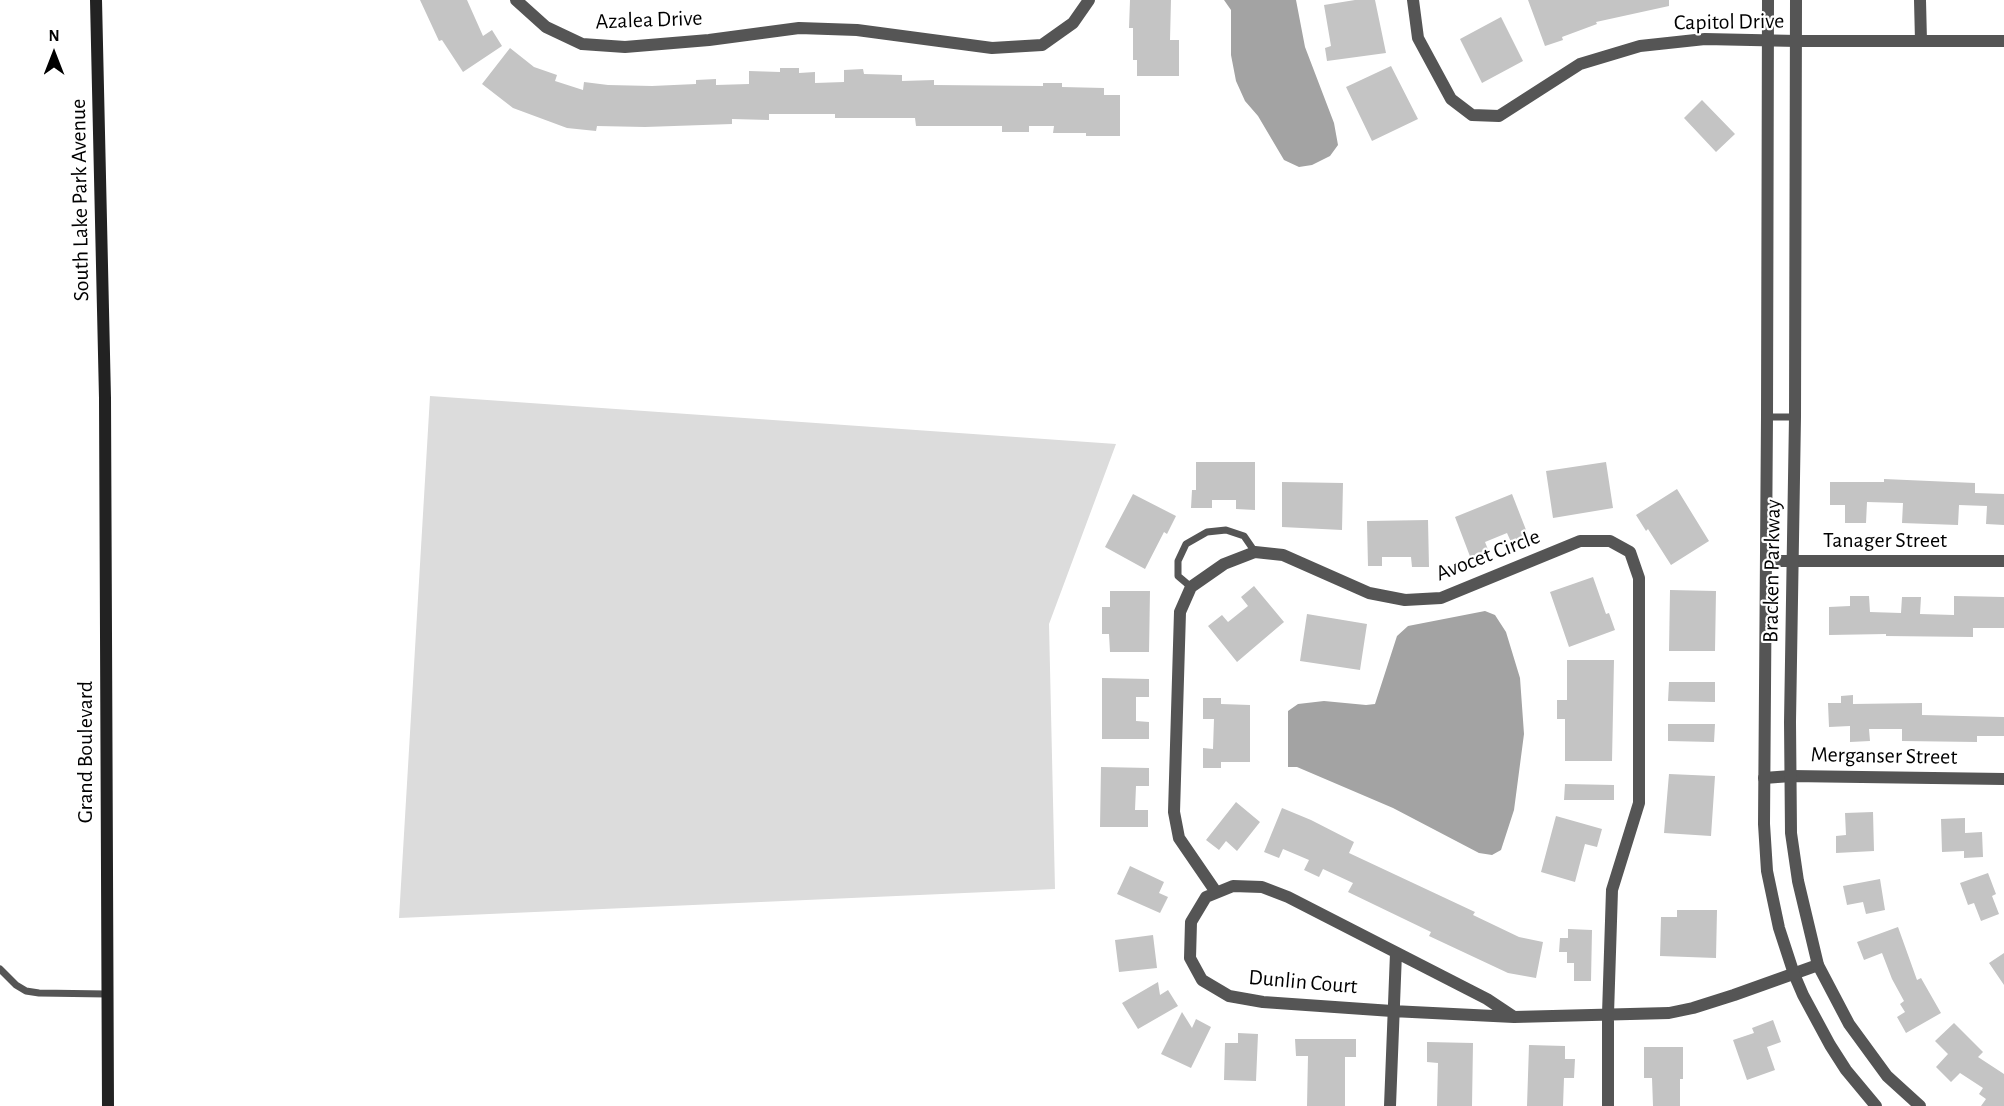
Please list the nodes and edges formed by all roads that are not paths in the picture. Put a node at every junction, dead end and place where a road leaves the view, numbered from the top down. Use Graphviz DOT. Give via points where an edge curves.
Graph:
graph roads {
  1 [pos="96,0"];
  2 [pos="516,0"];
  3 [pos="1089,0"];
  4 [pos="1413,0"];
  5 [pos="1768,0"];
  6 [pos="1796,0"];
  7 [pos="1920,0"];
  8 [pos="1769,41"];
  9 [pos="1797,41"];
  10 [pos="1921,41"];
  11 [pos="2004,41"];
  12 [pos="105,398"];
  13 [pos="1767,417"];
  14 [pos="1795,417"];
  15 [pos="1255,552"];
  16 [pos="1793,560"];
  17 [pos="1766,561"];
  18 [pos="2004,561"];
  19 [pos="1191,587"];
  20 [pos="1791,776"];
  21 [pos="1764,778"];
  22 [pos="2004,779"];
  23 [pos="1216,892"];
  24 [pos="1396,953"];
  25 [pos="1818,965"];
  26 [pos="0,969"];
  27 [pos="1794,974"];
  28 [pos="107,994"];
  29 [pos="1392,1011"];
  30 [pos="1608,1014"];
  31 [pos="1515,1017"];
  32 [pos="108,1106"];
  33 [pos="1390,1106"];
  34 [pos="1608,1106"];
  35 [pos="1876,1106"];
  36 [pos="1920,1106"];
  1 -- 12 [label="main road, South Lake Park Avenue"];
  2 -- 3 [label="street, Azalea Drive" via="546,27 582,44 625,47 799,28 857,30 992,48 1042,45 1073,23"];
  4 -- 8 [label="street, Capitol Drive" via="1418,38 1451,99 1472,115 1499,116 1580,64 1640,46 1705,39"];
  5 -- 8 [label="street, Bracken Parkway"];
  6 -- 9 [label="street, Bracken Parkway"];
  7 -- 10 [label="street"];
  8 -- 9 [label="street, Capitol Drive"];
  8 -- 13 [label="street, Bracken Parkway"];
  9 -- 10 [label="street, Capitol Drive"];
  9 -- 14 [label="street, Bracken Parkway"];
  10 -- 11 [label="street, Capitol Drive"];
  12 -- 28 [label="main road, Grand Boulevard"];
  13 -- 14 [label="lane"];
  13 -- 17 [label="street, Bracken Parkway"];
  14 -- 16 [label="street, Bracken Parkway"];
  15 -- 19 [label="street, Avocet Circle" via="1224,564"];
  15 -- 19 [label="lane" via="1244,536 1226,530 1207,532 1186,544 1178,561 1178,576"];
  15 -- 30 [label="street, Avocet Circle" via="1283,555 1369,592 1405,600 1441,598 1580,541 1610,541 1630,552 1639,578 1639,803 1612,890"];
  16 -- 17 [label="street, Tanager Street"];
  16 -- 18 [label="street, Tanager Street"];
  16 -- 20 [label="street, Bracken Parkway"];
  17 -- 21 [label="street, Bracken Parkway"];
  19 -- 23 [label="street" via="1180,612 1174,812 1179,838"];
  20 -- 21 [label="street, Merganser Street"];
  20 -- 22 [label="street, Merganser Street"];
  20 -- 25 [label="street, Bracken Parkway" via="1791,833"];
  21 -- 27 [label="street, Bracken Parkway" via="1767,872"];
  23 -- 24 [label="street" via="1233,886 1262,887"];
  23 -- 29 [label="street, Dunlin Court" via="1206,897 1191,922 1190,958 1202,980 1229,996 1263,1002"];
  24 -- 29 [label="street"];
  24 -- 31 [label="street"];
  25 -- 27 [label="street, Dunlin Court"];
  25 -- 36 [label="street, Bracken Parkway" via="1848,1024 1887,1076"];
  26 -- 28 [label="lane" via="26,991"];
  27 -- 30 [label="street, Dunlin Court" via="1693,1008 1669,1013"];
  27 -- 35 [label="street, Bracken Parkway" via="1830,1045"];
  28 -- 32 [label="main road, Grand Boulevard"];
  29 -- 31 [label="street, Dunlin Court"];
  29 -- 33 [label="street"];
  30 -- 31 [label="street, Dunlin Court"];
  30 -- 34 [label="street, Avocet Circle"];
}
